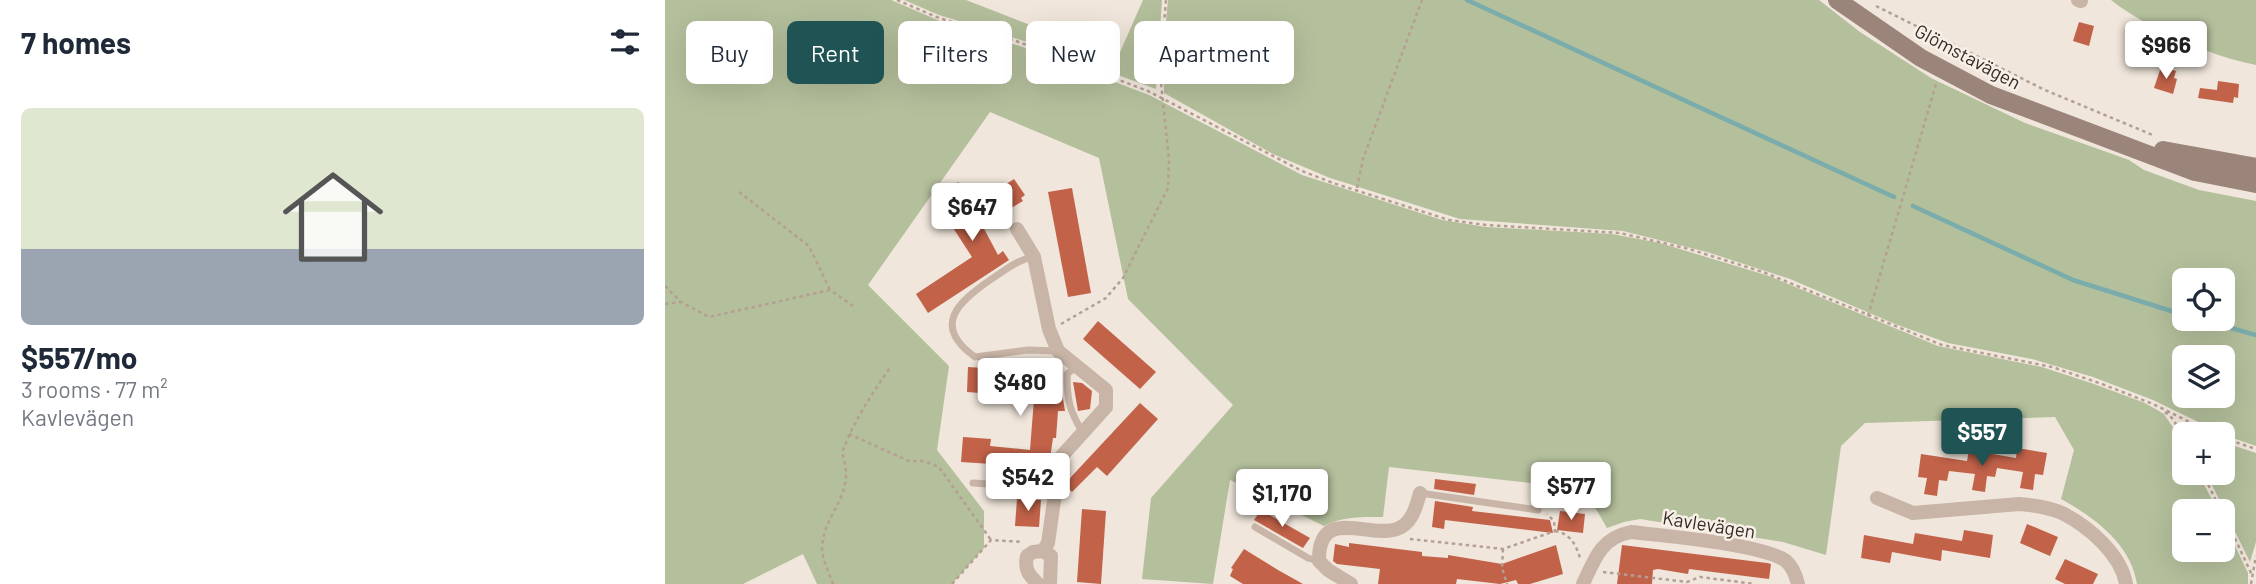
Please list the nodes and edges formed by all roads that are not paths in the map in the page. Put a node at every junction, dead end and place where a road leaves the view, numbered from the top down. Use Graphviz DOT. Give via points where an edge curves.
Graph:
graph roads {
  1 [pos="1836,0"];
  2 [pos="2088,133"];
  3 [pos="2256,167"];
  4 [pos="2256,184"];
  5 [pos="1017,229"];
  6 [pos="1034,257"];
  7 [pos="1058,351"];
  8 [pos="1078,366"];
  9 [pos="1083,433"];
  10 [pos="973,483"];
  11 [pos="1056,488"];
  12 [pos="1420,493"];
  13 [pos="1877,498"];
  14 [pos="1538,510"];
  15 [pos="1255,527"];
  16 [pos="1046,547"];
  17 [pos="1319,561"];
  18 [pos="1038,584"];
  19 [pos="1050,584"];
  20 [pos="1350,584"];
  21 [pos="1583,584"];
  22 [pos="1798,584"];
  23 [pos="2126,584"];
  1 -- 2 [label="main road, Glömstavägen" via="1940,69 1991,95"];
  2 -- 3 [label="main road, Glömstavägen"];
  2 -- 4 [label="main road, Glömstavägen" via="2195,172"];
  5 -- 6 [label="street"];
  6 -- 7 [label="street"];
  6 -- 7 [label="lane" via="1021,260 967,296 951,323 956,337 975,357"];
  7 -- 8 [label="street"];
  8 -- 9 [label="lane" via="1067,374 1067,400"];
  8 -- 9 [label="street" via="1106,390 1107,399 1106,407"];
  9 -- 11 [label="street" via="1061,458"];
  10 -- 11 [label="lane"];
  11 -- 16 [label="street"];
  12 -- 14 [label="lane"];
  12 -- 17 [label="street" via="1413,515 1398,529 1339,528 1327,535"];
  13 -- 23 [label="street" via="1913,513 2019,504 2049,508 2082,525 2111,553"];
  15 -- 17 [label="lane"];
  16 -- 18 [label="street" via="1027,556 1025,564"];
  16 -- 19 [label="street" via="1051,556"];
  17 -- 20 [label="street"];
  21 -- 22 [label="street, Kavlevägen" via="1608,540 1631,532 1771,553 1787,561"];
}
